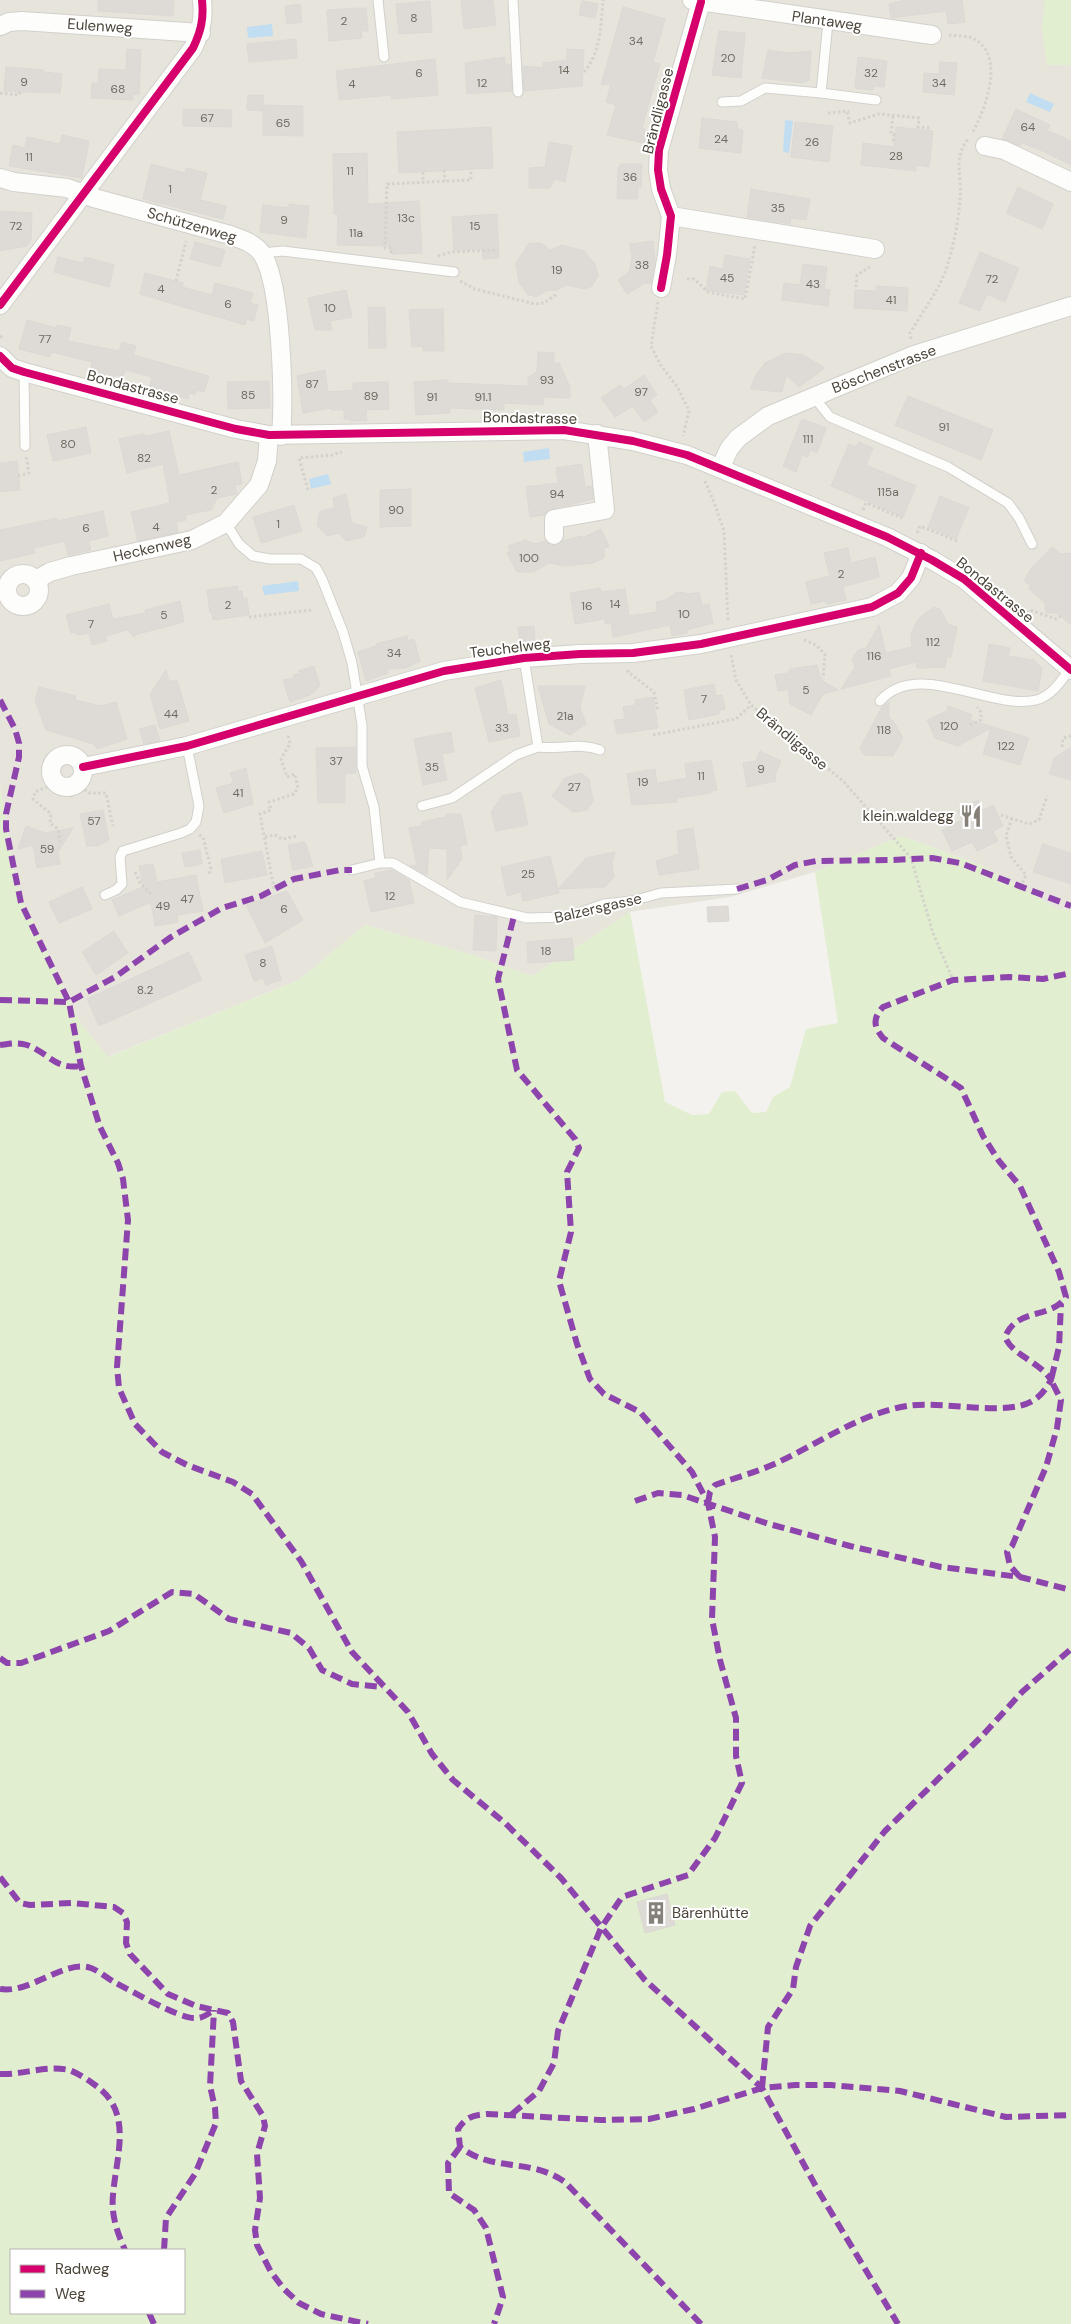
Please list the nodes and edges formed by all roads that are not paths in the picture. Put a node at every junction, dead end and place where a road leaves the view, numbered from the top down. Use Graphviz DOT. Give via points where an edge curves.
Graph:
graph roads {
  1 [pos="202,0"];
  2 [pos="378,0"];
  3 [pos="513,0"];
  4 [pos="707,2"];
  5 [pos="828,22"];
  6 [pos="0,26"];
  7 [pos="201,33"];
  8 [pos="932,36"];
  9 [pos="384,57"];
  10 [pos="518,92"];
  11 [pos="821,93"];
  12 [pos="876,100"];
  13 [pos="722,102"];
  14 [pos="985,146"];
  15 [pos="0,178"];
  16 [pos="1071,182"];
  17 [pos="84,194"];
  18 [pos="671,216"];
  19 [pos="875,249"];
  20 [pos="262,253"];
  21 [pos="454,272"];
  22 [pos="661,288"];
  23 [pos="0,304"];
  24 [pos="1071,306"];
  25 [pos="0,356"];
  26 [pos="24,372"];
  27 [pos="814,397"];
  28 [pos="597,434"];
  29 [pos="275,436"];
  30 [pos="25,446"];
  31 [pos="721,467"];
  32 [pos="226,523"];
  33 [pos="554,535"];
  34 [pos="1032,544"];
  35 [pos="921,554"];
  36 [pos="36,580"];
  37 [pos="4,586"];
  38 [pos="524,658"];
  39 [pos="1070,670"];
  40 [pos="356,697"];
  41 [pos="880,701"];
  42 [pos="187,746"];
  43 [pos="538,747"];
  44 [pos="600,750"];
  45 [pos="83,767"];
  46 [pos="422,806"];
  47 [pos="380,863"];
  48 [pos="352,870"];
  49 [pos="737,890"];
  50 [pos="106,895"];
  1 -- 7 [label="street" via="204,17"];
  2 -- 9 [label="lane"];
  3 -- 10 [label="lane"];
  4 -- 5 [label="street, Plantaweg"];
  4 -- 18 [label="street, Brändligasse" via="659,150 661,188"];
  5 -- 8 [label="street, Plantaweg"];
  5 -- 11 [label="lane"];
  6 -- 7 [label="street, Eulenweg" via="22,21"];
  7 -- 17 [label="street"];
  11 -- 12 [label="lane"];
  11 -- 13 [label="lane" via="765,88 741,102"];
  14 -- 16 [label="street" via="1004,150"];
  15 -- 17 [label="street" via="67,188"];
  17 -- 20 [label="street, Schützenweg" via="230,235 250,242"];
  17 -- 23 [label="street"];
  18 -- 19 [label="street"];
  18 -- 22 [label="street, Brändligasse"];
  20 -- 21 [label="lane" via="283,252"];
  20 -- 29 [label="street" via="278,315"];
  24 -- 27 [label="street, Böschenstrasse" via="914,355"];
  25 -- 26 [label="street, Bondastrasse" via="12,368"];
  26 -- 29 [label="street, Bondastrasse" via="236,429"];
  26 -- 30 [label="lane"];
  27 -- 31 [label="street, Böschenstrasse" via="752,426 732,444"];
  27 -- 34 [label="lane" via="830,417 948,467 1008,503"];
  28 -- 29 [label="street, Bondastrasse" via="530,429"];
  28 -- 31 [label="street, Bondastrasse" via="681,453"];
  28 -- 33 [label="street, Bondastrasse" via="605,510 554,519"];
  29 -- 32 [label="street, Heckenweg" via="259,484"];
  31 -- 35 [label="street, Bondastrasse"];
  32 -- 36 [label="street, Heckenweg" via="192,540 71,566"];
  32 -- 40 [label="lane" via="253,556 301,559 316,568 343,632 352,663"];
  35 -- 38 [label="street, Teuchelweg" via="911,578 898,593 872,607 728,638 632,654"];
  35 -- 39 [label="street, Bondastrasse" via="964,579"];
  36 -- 37 [label="street" via="20,574"];
  36 -- 37 [label="street" via="40,591 30,605 12,602"];
  38 -- 40 [label="street, Teuchelweg" via="444,671"];
  38 -- 43 [label="lane"];
  39 -- 41 [label="lane" via="1049,694 1037,700 1014,700 930,685 892,689"];
  40 -- 42 [label="street, Teuchelweg"];
  40 -- 47 [label="lane" via="362,725 362,766 374,807"];
  42 -- 45 [label="street, Teuchelweg"];
  42 -- 50 [label="lane" via="199,812 196,822 190,829 123,851 120,857 122,884"];
  43 -- 44 [label="lane" via="589,746"];
  43 -- 46 [label="lane" via="516,755 452,798"];
  45 -- 45 [label="street" via="82,777 76,784 62,786 55,780 52,766 62,755 68,754 78,758"];
  47 -- 48 [label="lane, Balzersgasse"];
  47 -- 49 [label="lane, Balzersgasse" via="393,863 460,902 527,918 568,917 604,904 661,893"];
}
